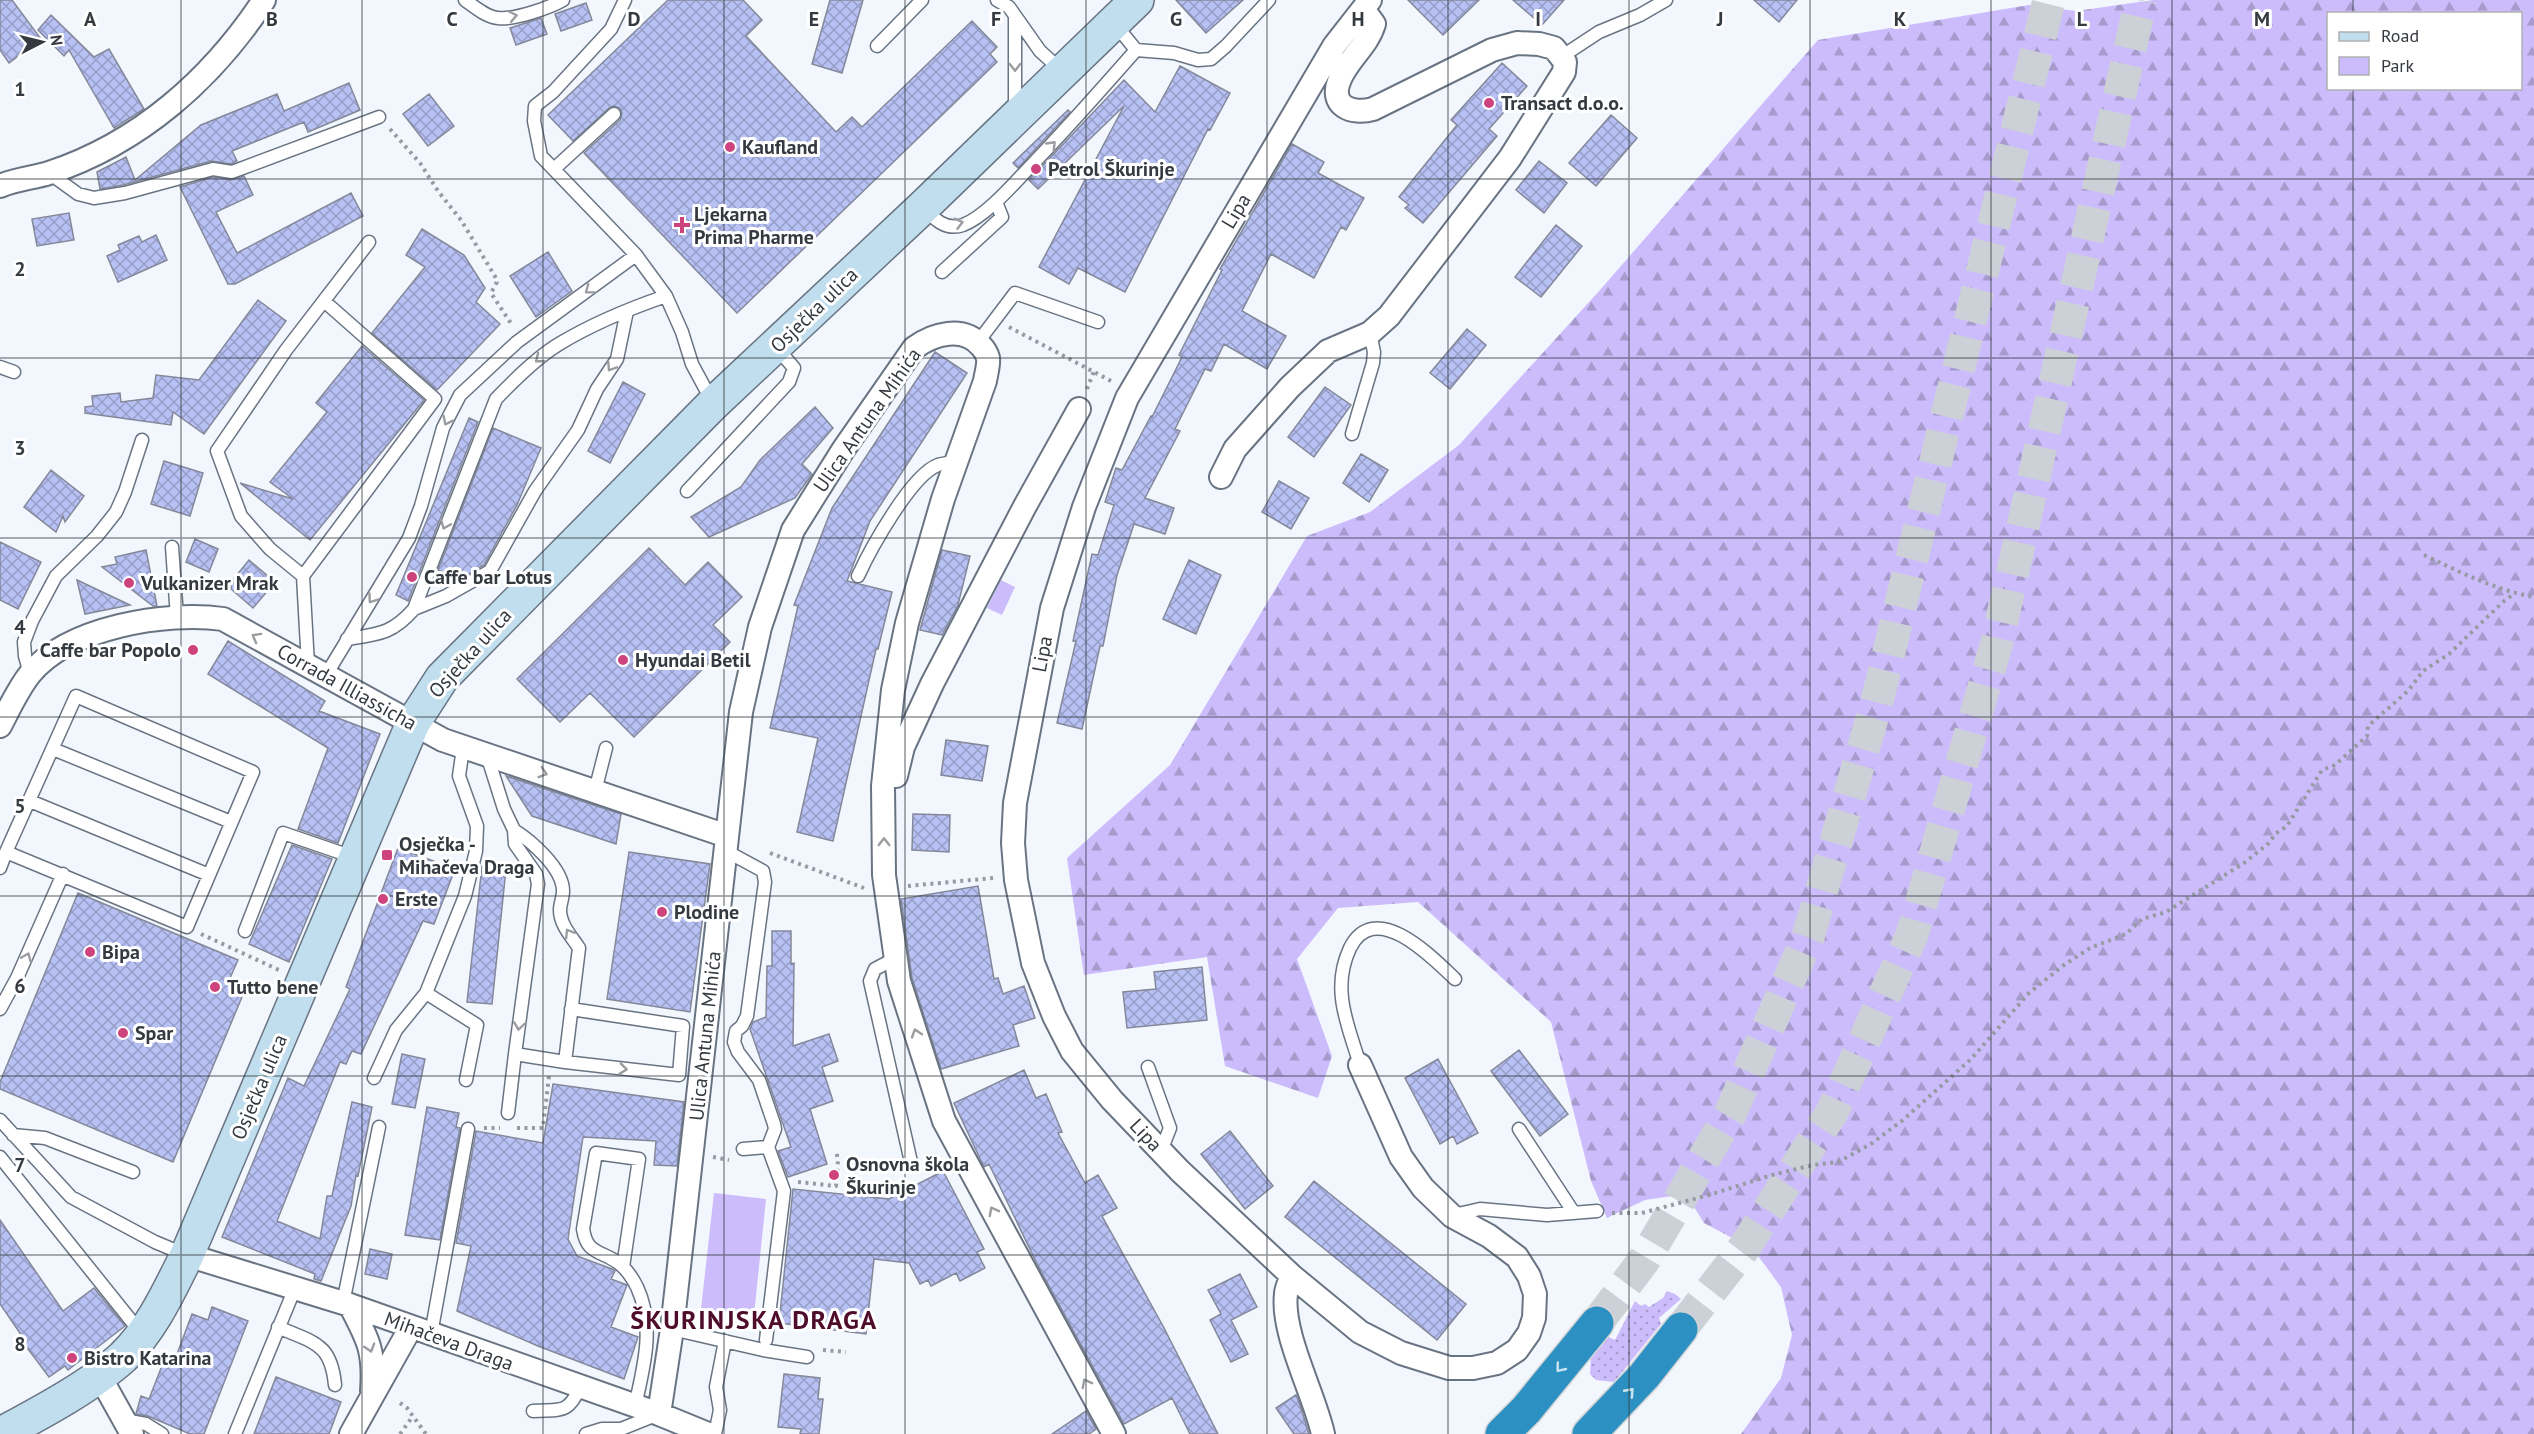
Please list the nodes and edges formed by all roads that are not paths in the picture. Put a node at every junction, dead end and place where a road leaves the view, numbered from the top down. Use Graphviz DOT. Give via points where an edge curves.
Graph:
graph roads {
  1 [pos="264,0"];
  2 [pos="465,0"];
  3 [pos="563,0"];
  4 [pos="625,0"];
  5 [pos="922,0"];
  6 [pos="997,0"];
  7 [pos="1137,0"];
  8 [pos="1269,0"];
  9 [pos="1666,0"];
  10 [pos="1367,4"];
  11 [pos="1013,8"];
  12 [pos="1114,23"];
  13 [pos="878,46"];
  14 [pos="1137,50"];
  15 [pos="1561,57"];
  16 [pos="1063,72"];
  17 [pos="614,114"];
  18 [pos="379,117"];
  19 [pos="1015,118"];
  20 [pos="554,169"];
  21 [pos="49,173"];
  22 [pos="0,186"];
  23 [pos="996,202"];
  24 [pos="923,207"];
  25 [pos="369,242"];
  26 [pos="636,255"];
  27 [pos="942,272"];
  28 [pos="666,296"];
  29 [pos="324,301"];
  30 [pos="627,311"];
  31 [pos="1098,322"];
  32 [pos="1370,333"];
  33 [pos="978,342"];
  34 [pos="776,346"];
  35 [pos="0,368"];
  36 [pos="14,372"];
  37 [pos="713,404"];
  38 [pos="1079,409"];
  39 [pos="1353,434"];
  40 [pos="142,440"];
  41 [pos="956,462"];
  42 [pos="1221,477"];
  43 [pos="687,491"];
  44 [pos="172,547"];
  45 [pos="303,576"];
  46 [pos="858,576"];
  47 [pos="414,609"];
  48 [pos="177,617"];
  49 [pos="347,639"];
  50 [pos="317,670"];
  51 [pos="30,674"];
  52 [pos="413,723"];
  53 [pos="0,726"];
  54 [pos="53,748"];
  55 [pos="463,748"];
  56 [pos="606,748"];
  57 [pos="487,755"];
  58 [pos="883,786"];
  59 [pos="595,791"];
  60 [pos="30,801"];
  61 [pos="231,822"];
  62 [pos="514,830"];
  63 [pos="726,844"];
  64 [pos="6,852"];
  65 [pos="357,858"];
  66 [pos="0,868"];
  67 [pos="63,874"];
  68 [pos="209,875"];
  69 [pos="245,931"];
  70 [pos="896,958"];
  71 [pos="1455,979"];
  72 [pos="426,993"];
  73 [pos="0,1009"];
  74 [pos="572,1009"];
  75 [pos="515,1054"];
  76 [pos="565,1062"];
  77 [pos="1360,1065"];
  78 [pos="1148,1067"];
  79 [pos="374,1078"];
  80 [pos="466,1080"];
  81 [pos="508,1113"];
  82 [pos="0,1120"];
  83 [pos="379,1127"];
  84 [pos="468,1129"];
  85 [pos="1519,1129"];
  86 [pos="12,1135"];
  87 [pos="768,1147"];
  88 [pos="743,1149"];
  89 [pos="1161,1151"];
  90 [pos="0,1157"];
  91 [pos="910,1162"];
  92 [pos="133,1172"];
  93 [pos="1597,1211"];
  94 [pos="1574,1213"];
  95 [pos="1452,1216"];
  96 [pos="187,1255"];
  97 [pos="623,1267"];
  98 [pos="1292,1276"];
  99 [pos="295,1288"];
  100 [pos="346,1304"];
  101 [pos="1597,1323"];
  102 [pos="279,1327"];
  103 [pos="672,1329"];
  104 [pos="1681,1329"];
  105 [pos="421,1331"];
  106 [pos="142,1334"];
  107 [pos="766,1340"];
  108 [pos="724,1341"];
  109 [pos="807,1357"];
  110 [pos="99,1376"];
  111 [pos="335,1385"];
  112 [pos="580,1387"];
  113 [pos="372,1395"];
  114 [pos="634,1406"];
  115 [pos="533,1412"];
  116 [pos="659,1414"];
  117 [pos="128,1427"];
  118 [pos="1,1434"];
  119 [pos="162,1434"];
  120 [pos="235,1434"];
  121 [pos="351,1434"];
  122 [pos="586,1434"];
  123 [pos="708,1434"];
  124 [pos="715,1434"];
  125 [pos="1114,1434"];
  126 [pos="1323,1434"];
  127 [pos="1502,1434"];
  128 [pos="1589,1434"];
  1 -- 21 [label="street" via="208,73 174,104 140,130 92,156"];
  2 -- 3 [label="lane, one-way" via="499,18"];
  4 -- 20 [label="lane" via="611,29 554,92 535,105 541,156"];
  5 -- 13 [label="lane"];
  6 -- 11 [label="lane"];
  7 -- 12 [label="main road, Osječka ulica"];
  8 -- 14 [label="lane" via="1211,58 1197,60 1174,53"];
  9 -- 15 [label="lane" via="1599,32"];
  10 -- 15 [label="street, Lipa" via="1374,24 1371,35 1340,80 1341,105 1349,110 1373,109 1492,50 1517,43 1554,48"];
  10 -- 89 [label="street, Lipa" via="1334,46 1127,398 1084,507 1052,608 1028,725 1015,803 1013,843 1016,880 1033,963 1072,1052"];
  11 -- 16 [label="lane" via="1040,51"];
  11 -- 19 [label="lane, one-way"];
  12 -- 14 [label="lane"];
  12 -- 16 [label="main road, Osječka ulica"];
  23 -- 14 [label="lane, one-way" via="1080,116"];
  15 -- 32 [label="street" via="1564,72 1510,158 1389,316"];
  16 -- 19 [label="main road, Osječka ulica"];
  17 -- 20 [label="lane"];
  18 -- 21 [label="lane" via="231,172 213,169 125,193 94,198 78,194"];
  19 -- 24 [label="main road, Osječka ulica"];
  20 -- 26 [label="lane"];
  21 -- 22 [label="street"];
  24 -- 23 [label="lane, one-way" via="937,222 962,225"];
  23 -- 27 [label="lane" via="1002,218"];
  24 -- 34 [label="main road, Osječka ulica"];
  25 -- 29 [label="lane"];
  26 -- 28 [label="lane"];
  26 -- 49 [label="lane, one-way" via="522,339 460,395 443,428 409,538"];
  28 -- 30 [label="lane"];
  28 -- 37 [label="lane" via="692,364"];
  29 -- 45 [label="lane" via="217,451 241,516 270,549"];
  29 -- 45 [label="lane" via="435,399"];
  30 -- 47 [label="lane, one-way" via="617,359 490,571"];
  30 -- 47 [label="lane, one-way" via="559,344 496,399"];
  31 -- 33 [label="lane" via="1015,293"];
  32 -- 39 [label="lane" via="1373,363"];
  32 -- 42 [label="street" via="1328,351 1290,387 1235,449"];
  33 -- 41 [label="street" via="988,358 985,381"];
  33 -- 63 [label="street, Ulica Antuna Mihića" via="968,334 941,334 914,348 794,530 760,627 744,702"];
  34 -- 37 [label="main road, Osječka ulica"];
  34 -- 43 [label="lane" via="794,368 789,382"];
  35 -- 36 [label="lane"];
  37 -- 52 [label="main road, Osječka ulica" via="442,678"];
  38 -- 58 [label="street" via="932,684 903,747 895,782"];
  40 -- 51 [label="lane" via="116,512 56,576 32,621 24,642"];
  41 -- 46 [label="lane" via="937,465 921,477 887,523"];
  41 -- 58 [label="street" via="929,540 907,623 893,690"];
  44 -- 48 [label="lane"];
  45 -- 50 [label="lane"];
  47 -- 49 [label="lane" via="399,626"];
  50 -- 48 [label="street, Corrada Illiassicha, one-way" via="223,620"];
  48 -- 51 [label="street, Corrada Illiassicha" via="97,631 60,648"];
  49 -- 50 [label="lane"];
  50 -- 52 [label="street, Corrada Illiassicha"];
  51 -- 53 [label="street, Corrada Illiassicha"];
  52 -- 55 [label="street, Corrada Illiassicha"];
  52 -- 65 [label="main road, Osječka ulica"];
  54 -- 60 [label="lane"];
  54 -- 61 [label="lane"];
  54 -- 61 [label="lane" via="76,696 253,772"];
  55 -- 57 [label="street, Corrada Illiassicha"];
  55 -- 72 [label="lane" via="459,776 477,826 476,851 465,897"];
  56 -- 59 [label="lane"];
  57 -- 59 [label="street, Corrada Illiassicha, one-way"];
  57 -- 62 [label="lane"];
  70 -- 58 [label="street, one-way" via="884,875"];
  59 -- 63 [label="street, Corrada Illiassicha"];
  60 -- 64 [label="lane"];
  60 -- 68 [label="lane"];
  61 -- 68 [label="lane"];
  74 -- 62 [label="lane, one-way" via="579,948 560,911 562,884 556,870 532,842"];
  62 -- 75 [label="lane, one-way" via="515,844 536,874 538,884"];
  63 -- 87 [label="lane" via="763,871 765,882 747,1016 736,1031 734,1042 759,1080 774,1124"];
  63 -- 103 [label="street, Ulica Antuna Mihića"];
  64 -- 66 [label="lane"];
  64 -- 67 [label="lane"];
  65 -- 69 [label="lane" via="283,834"];
  65 -- 96 [label="main road, Osječka ulica"];
  67 -- 68 [label="lane" via="187,927"];
  73 -- 67 [label="lane, one-way"];
  70 -- 91 [label="lane" via="875,969 870,981"];
  125 -- 70 [label="street, one-way" via="944,1121 899,981"];
  71 -- 77 [label="lane" via="1428,953 1386,928 1365,932 1354,939 1342,977 1342,999"];
  72 -- 79 [label="lane" via="396,1030"];
  72 -- 80 [label="lane" via="477,1025"];
  74 -- 76 [label="lane"];
  76 -- 74 [label="lane, one-way" via="679,1076 683,1026"];
  75 -- 76 [label="lane"];
  75 -- 81 [label="lane"];
  77 -- 95 [label="street, Lipa" via="1401,1157 1423,1188"];
  78 -- 89 [label="lane" via="1170,1128"];
  82 -- 86 [label="lane"];
  83 -- 100 [label="lane"];
  84 -- 105 [label="lane"];
  85 -- 94 [label="lane"];
  86 -- 92 [label="lane" via="45,1138"];
  86 -- 96 [label="lane" via="71,1197"];
  87 -- 88 [label="lane"];
  87 -- 107 [label="lane" via="784,1200"];
  89 -- 98 [label="street, Lipa"];
  90 -- 106 [label="lane"];
  93 -- 94 [label="lane"];
  94 -- 95 [label="lane" via="1547,1215 1480,1209"];
  95 -- 98 [label="street, Lipa" via="1517,1257 1535,1294 1529,1333 1517,1350 1497,1363 1449,1368 1401,1353 1360,1332"];
  96 -- 99 [label="street, Mihačeva Draga"];
  96 -- 106 [label="main road, Osječka ulica"];
  97 -- 97 [label="lane" via="589,1247 585,1239 583,1228 596,1153 639,1159"];
  97 -- 114 [label="lane" via="635,1285 647,1320 644,1364"];
  98 -- 126 [label="street" via="1286,1292 1286,1311"];
  99 -- 100 [label="street, Mihačeva Draga"];
  99 -- 102 [label="lane"];
  100 -- 105 [label="street, Mihačeva Draga"];
  100 -- 113 [label="street, one-way" via="372,1348"];
  101 -- 127 [label="highway, one-way"];
  102 -- 111 [label="lane" via="326,1352 332,1361"];
  102 -- 120 [label="lane"];
  103 -- 108 [label="lane"];
  103 -- 116 [label="street, Ulica Antuna Mihića"];
  128 -- 104 [label="highway, one-way" via="1644,1376"];
  105 -- 112 [label="street, Mihačeva Draga"];
  105 -- 113 [label="street"];
  106 -- 110 [label="main road, Osječka ulica"];
  108 -- 109 [label="lane"];
  108 -- 124 [label="lane" via="716,1387 720,1410"];
  110 -- 117 [label="street"];
  110 -- 118 [label="main road, Osječka ulica"];
  112 -- 114 [label="street, Mihačeva Draga"];
  112 -- 115 [label="lane" via="570,1406"];
  113 -- 121 [label="street"];
  114 -- 116 [label="street, Mihačeva Draga"];
  116 -- 122 [label="lane" via="621,1429"];
  116 -- 123 [label="street, Mihačeva Draga"];
  117 -- 119 [label="lane" via="146,1424"];
}
